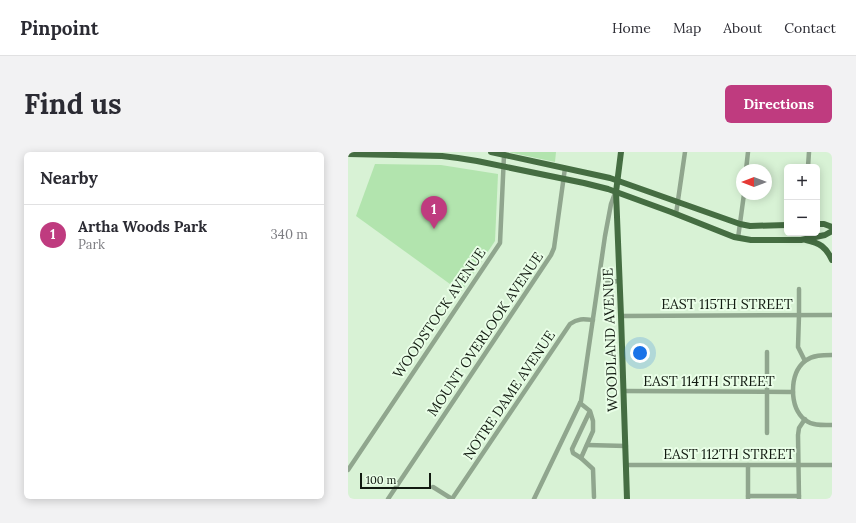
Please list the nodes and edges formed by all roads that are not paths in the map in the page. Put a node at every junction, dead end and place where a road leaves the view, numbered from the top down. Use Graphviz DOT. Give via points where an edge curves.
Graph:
graph roads {
  1 [pos="491,152"];
  2 [pos="621,152"];
  3 [pos="685,152"];
  4 [pos="748,152"];
  5 [pos="810,152"];
  6 [pos="348,154"];
  7 [pos="411,154"];
  8 [pos="504,155"];
  9 [pos="747,164"];
  10 [pos="808,164"];
  11 [pos="504,166"];
  12 [pos="565,168"];
  13 [pos="564,179"];
  14 [pos="617,180"];
  15 [pos="616,192"];
  16 [pos="743,200"];
  17 [pos="677,202"];
  18 [pos="676,214"];
  19 [pos="740,224"];
  20 [pos="820,224"];
  21 [pos="784,225"];
  22 [pos="832,227"];
  23 [pos="832,231"];
  24 [pos="738,238"];
  25 [pos="801,240"];
  26 [pos="832,260"];
  27 [pos="620,281"];
  28 [pos="607,282"];
  29 [pos="799,289"];
  30 [pos="799,315"];
  31 [pos="832,315"];
  32 [pos="621,316"];
  33 [pos="593,320"];
  34 [pos="767,352"];
  35 [pos="832,355"];
  36 [pos="805,361"];
  37 [pos="624,392"];
  38 [pos="767,392"];
  39 [pos="794,392"];
  40 [pos="580,403"];
  41 [pos="590,411"];
  42 [pos="805,419"];
  43 [pos="832,425"];
  44 [pos="767,433"];
  45 [pos="587,445"];
  46 [pos="626,446"];
  47 [pos="581,458"];
  48 [pos="627,465"];
  49 [pos="748,465"];
  50 [pos="798,465"];
  51 [pos="832,465"];
  52 [pos="348,470"];
  53 [pos="433,487"];
  54 [pos="594,497"];
  55 [pos="748,497"];
  56 [pos="799,497"];
  57 [pos="388,499"];
  58 [pos="452,499"];
  59 [pos="534,499"];
  60 [pos="627,499"];
  1 -- 8 [label="main road"];
  2 -- 14 [label="main road, WOODLAND AVENUE"];
  3 -- 17 [label="street"];
  4 -- 9 [label="street"];
  5 -- 10 [label="street"];
  6 -- 7 [label="main road"];
  7 -- 11 [label="main road" via="451,157"];
  8 -- 11 [label="street, WOODSTOCK AVENUE"];
  8 -- 12 [label="main road"];
  11 -- 13 [label="main road"];
  11 -- 52 [label="street, WOODSTOCK AVENUE" via="500,242"];
  12 -- 13 [label="street, MOUNT OVERLOOK AVENUE"];
  12 -- 14 [label="main road"];
  13 -- 15 [label="main road"];
  13 -- 57 [label="street, MOUNT OVERLOOK AVENUE" via="551,255"];
  14 -- 15 [label="main road, WOODLAND AVENUE"];
  14 -- 17 [label="main road"];
  15 -- 18 [label="main road"];
  15 -- 27 [label="main road, WOODLAND AVENUE"];
  15 -- 33 [label="street" via="610,204"];
  16 -- 19 [label="street"];
  17 -- 18 [label="street"];
  17 -- 19 [label="main road"];
  18 -- 24 [label="main road"];
  19 -- 21 [label="main road"];
  19 -- 24 [label="street"];
  20 -- 22 [label="main road"];
  23 -- 25 [label="main road" via="825,236"];
  24 -- 25 [label="main road"];
  25 -- 26 [label="main road" via="822,246"];
  27 -- 28 [label="street"];
  27 -- 32 [label="main road, WOODLAND AVENUE"];
  29 -- 30 [label="street"];
  30 -- 31 [label="street, EAST 115TH STREET"];
  30 -- 32 [label="street, EAST 115TH STREET"];
  30 -- 36 [label="street" via="798,347"];
  32 -- 37 [label="main road, WOODLAND AVENUE"];
  33 -- 40 [label="street"];
  33 -- 58 [label="street, NOTRE DAME AVENUE" via="581,319 570,324"];
  34 -- 38 [label="street"];
  35 -- 36 [label="street" via="817,356"];
  36 -- 39 [label="street" via="795,375"];
  37 -- 38 [label="street, EAST 114TH STREET"];
  37 -- 46 [label="main road, WOODLAND AVENUE"];
  38 -- 39 [label="street, EAST 114TH STREET"];
  38 -- 44 [label="street"];
  39 -- 42 [label="street" via="798,411"];
  40 -- 41 [label="street"];
  40 -- 59 [label="street"];
  41 -- 45 [label="street" via="593,431"];
  41 -- 47 [label="street" via="572,449 573,453"];
  42 -- 43 [label="street" via="814,424"];
  42 -- 50 [label="street" via="798,432"];
  45 -- 46 [label="street"];
  45 -- 47 [label="street"];
  46 -- 48 [label="main road, WOODLAND AVENUE"];
  47 -- 54 [label="street" via="593,469"];
  48 -- 49 [label="street, EAST 112TH STREET"];
  48 -- 60 [label="main road, WOODLAND AVENUE"];
  49 -- 50 [label="street, EAST 112TH STREET"];
  49 -- 55 [label="street"];
  50 -- 51 [label="street, EAST 112TH STREET"];
  50 -- 56 [label="street"];
  53 -- 58 [label="street"];
  55 -- 56 [label="street"];
}
